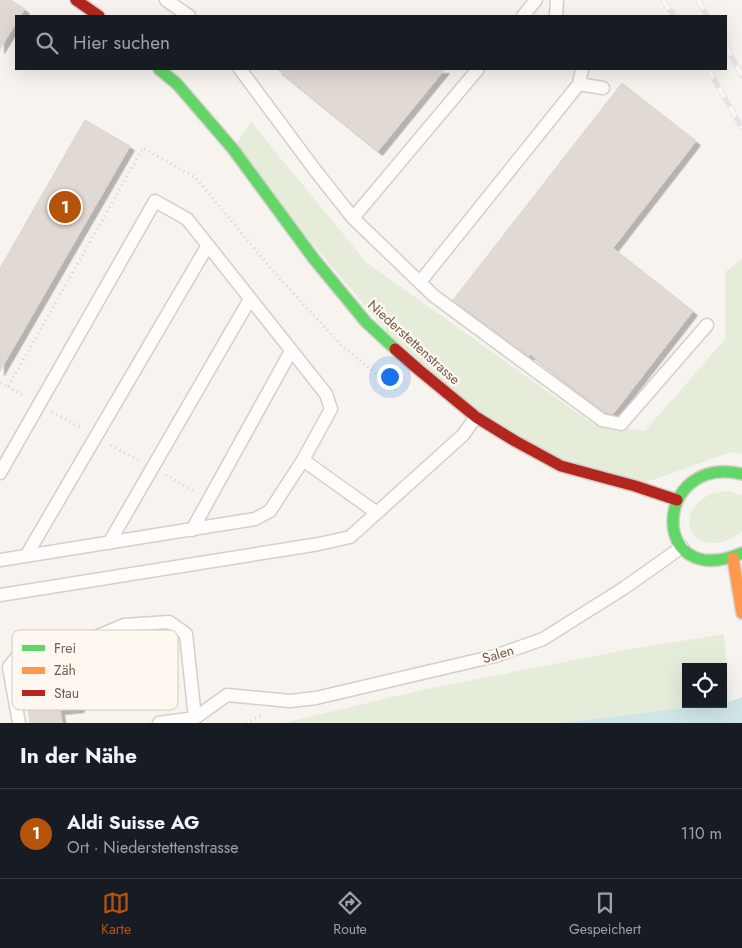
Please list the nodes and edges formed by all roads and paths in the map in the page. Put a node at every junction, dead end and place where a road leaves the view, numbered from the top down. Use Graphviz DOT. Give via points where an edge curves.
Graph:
graph roads {
  1 [pos="76,0"];
  2 [pos="166,0"];
  3 [pos="536,0"];
  4 [pos="557,0"];
  5 [pos="98,15"];
  6 [pos="188,15"];
  7 [pos="524,15"];
  8 [pos="556,15"];
  9 [pos="160,70"];
  10 [pos="241,70"];
  11 [pos="477,70"];
  12 [pos="582,70"];
  13 [pos="579,84"];
  14 [pos="603,88"];
  15 [pos="353,218"];
  16 [pos="208,245"];
  17 [pos="420,282"];
  18 [pos="250,299"];
  19 [pos="707,325"];
  20 [pos="291,351"];
  21 [pos="476,417"];
  22 [pos="303,460"];
  23 [pos="0,473"];
  24 [pos="742,474"];
  25 [pos="677,500"];
  26 [pos="378,513"];
  27 [pos="192,530"];
  28 [pos="109,543"];
  29 [pos="682,548"];
  30 [pos="738,555"];
  31 [pos="26,556"];
  32 [pos="0,560"];
  33 [pos="0,595"];
  34 [pos="742,613"];
  35 [pos="112,630"];
  36 [pos="12,663"];
  37 [pos="12,684"];
  38 [pos="17,710"];
  39 [pos="196,718"];
  40 [pos="19,723"];
  41 [pos="159,723"];
  1 -- 5 [label="street"];
  2 -- 6 [label="lane"];
  3 -- 7 [label="lane"];
  4 -- 8 [label="lane"];
  9 -- 21 [label="street, Niederstettenstrasse" via="177,84 233,149 314,259 366,322"];
  10 -- 15 [label="lane"];
  11 -- 15 [label="lane"];
  12 -- 13 [label="lane"];
  13 -- 14 [label="lane"];
  13 -- 17 [label="lane"];
  15 -- 17 [label="lane"];
  16 -- 18 [label="lane"];
  16 -- 23 [label="lane" via="187,219 155,201"];
  16 -- 31 [label="lane"];
  17 -- 19 [label="lane" via="434,296 602,420 621,424"];
  18 -- 20 [label="lane"];
  18 -- 28 [label="lane"];
  20 -- 22 [label="lane" via="326,394 331,409"];
  20 -- 27 [label="lane"];
  21 -- 25 [label="street, Niederstettenstrasse" via="561,466"];
  21 -- 26 [label="lane" via="463,435"];
  22 -- 26 [label="lane"];
  22 -- 27 [label="lane" via="270,511 255,520"];
  24 -- 25 [label="street" via="723,471 706,474 693,481"];
  25 -- 29 [label="street" via="672,520"];
  26 -- 33 [label="lane" via="350,537 319,544"];
  27 -- 28 [label="lane"];
  28 -- 31 [label="lane"];
  29 -- 30 [label="street" via="704,560 717,561"];
  29 -- 39 [label="lane, Salen" via="543,639 495,656 316,698 290,701 227,695"];
  30 -- 34 [label="street"];
  31 -- 32 [label="lane"];
  35 -- 39 [label="lane" via="124,625 169,622 186,634"];
  36 -- 37 [label="lane" via="9,667"];
  38 -- 40 [label="lane"];
  39 -- 41 [label="lane"];
}
